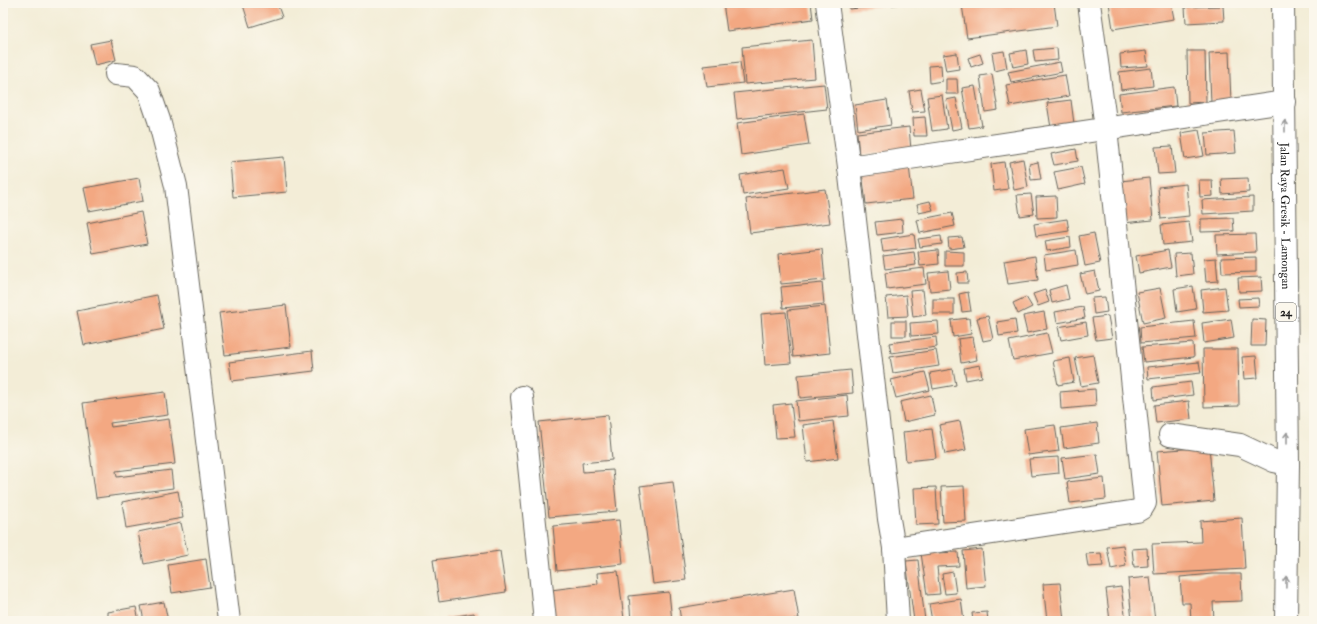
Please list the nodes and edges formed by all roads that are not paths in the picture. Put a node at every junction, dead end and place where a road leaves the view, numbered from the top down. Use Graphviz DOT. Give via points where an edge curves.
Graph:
graph roads {
  1 [pos="827,3"];
  2 [pos="1089,3"];
  3 [pos="1283,3"];
  4 [pos="116,74"];
  5 [pos="1285,102"];
  6 [pos="1106,128"];
  7 [pos="849,167"];
  8 [pos="522,398"];
  9 [pos="1170,435"];
  10 [pos="1288,464"];
  11 [pos="894,548"];
  12 [pos="229,621"];
  13 [pos="545,621"];
  14 [pos="898,621"];
  15 [pos="1286,621"];
  1 -- 7 [label="main road"];
  2 -- 6 [label="main road"];
  3 -- 5 [label="main road, Jalan Raya Gresik - Lamongan / 24"];
  4 -- 12 [label="main road" via="135,76 149,91 176,186"];
  5 -- 6 [label="main road"];
  10 -- 5 [label="main road, Jalan Raya Gresik - Lamongan / 24, one-way"];
  6 -- 7 [label="main road"];
  6 -- 11 [label="main road" via="1145,503 1137,511"];
  7 -- 11 [label="main road"];
  8 -- 13 [label="main road"];
  9 -- 10 [label="main road" via="1240,445 1274,461"];
  15 -- 10 [label="main road, Jalan Raya Gresik - Lamongan / 24, one-way"];
  11 -- 14 [label="main road"];
}
